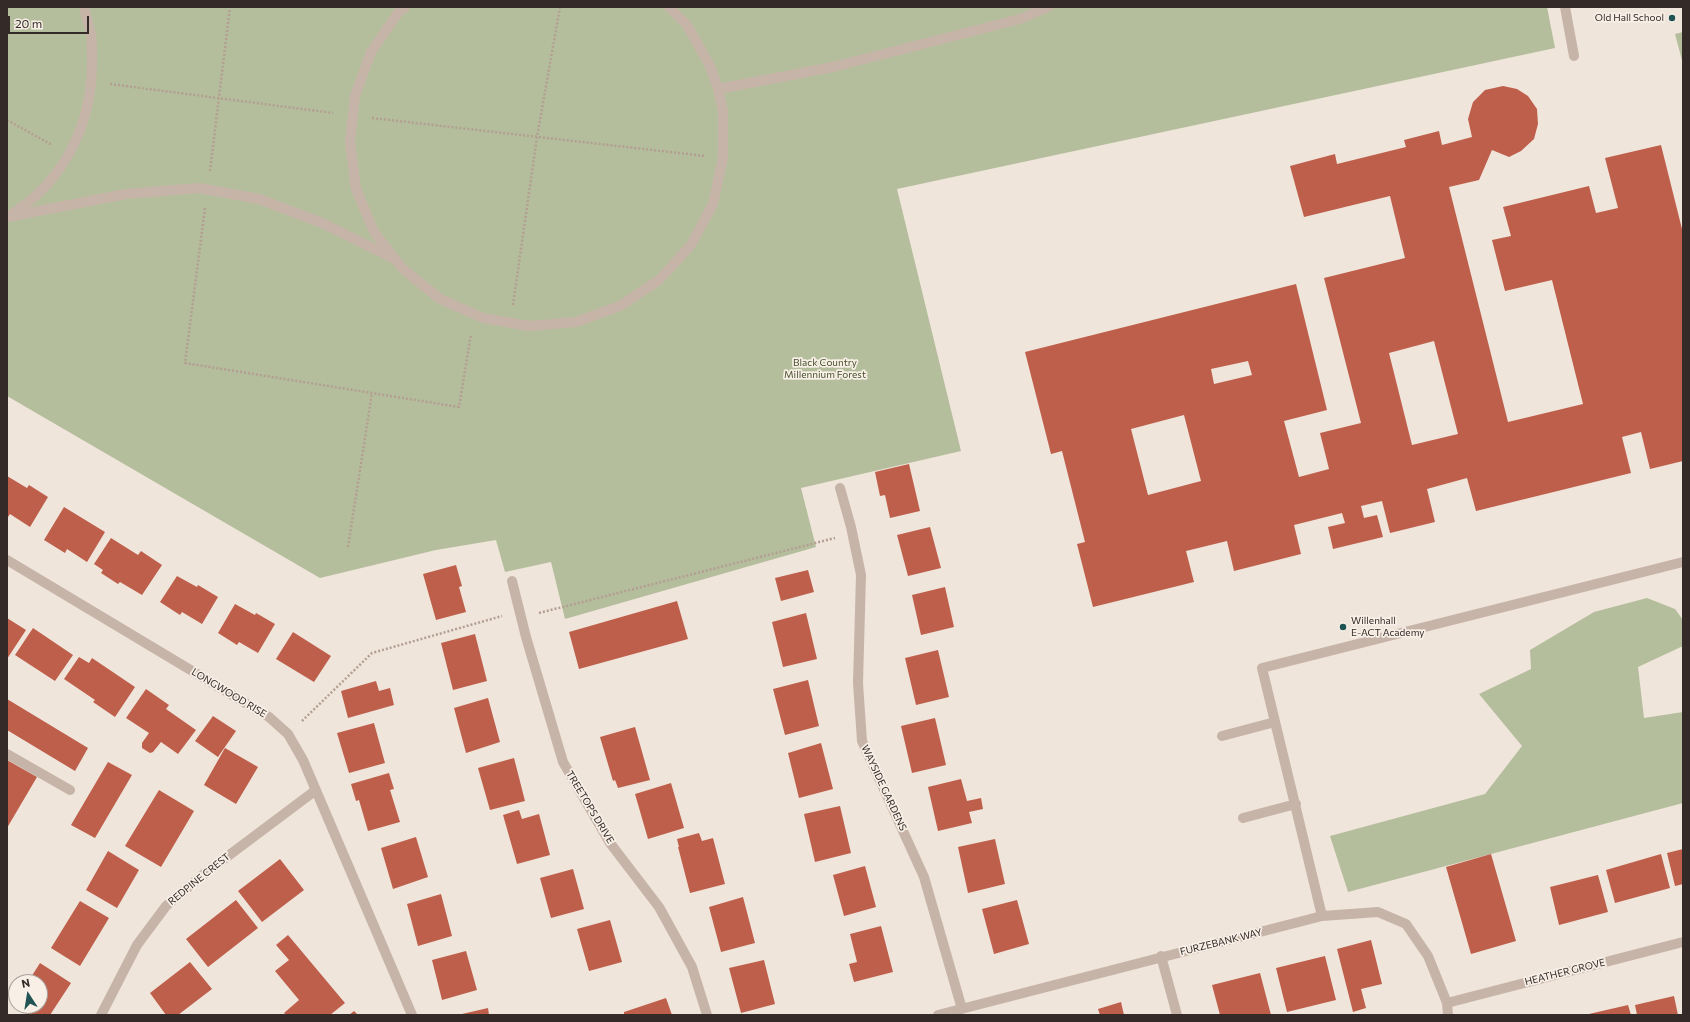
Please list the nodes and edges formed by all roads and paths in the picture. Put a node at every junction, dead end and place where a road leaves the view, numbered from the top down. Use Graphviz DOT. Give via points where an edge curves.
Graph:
graph roads {
  1 [pos="84,7"];
  2 [pos="230,7"];
  3 [pos="405,7"];
  4 [pos="560,7"];
  5 [pos="669,7"];
  6 [pos="1048,7"];
  7 [pos="1565,7"];
  8 [pos="1574,56"];
  9 [pos="92,81"];
  10 [pos="718,89"];
  11 [pos="220,98"];
  12 [pos="353,116"];
  13 [pos="7,120"];
  14 [pos="537,137"];
  15 [pos="70,154"];
  16 [pos="724,158"];
  17 [pos="208,190"];
  18 [pos="7,217"];
  19 [pos="395,259"];
  20 [pos="474,314"];
  21 [pos="511,322"];
  22 [pos="372,393"];
  23 [pos="840,488"];
  24 [pos="852,534"];
  25 [pos="348,547"];
  26 [pos="7,560"];
  27 [pos="1683,562"];
  28 [pos="512,581"];
  29 [pos="520,614"];
  30 [pos="1275,722"];
  31 [pos="288,734"];
  32 [pos="1222,736"];
  33 [pos="7,754"];
  34 [pos="70,790"];
  35 [pos="316,790"];
  36 [pos="1296,804"];
  37 [pos="1243,818"];
  38 [pos="1322,916"];
  39 [pos="1683,942"];
  40 [pos="1161,956"];
  41 [pos="1448,1003"];
  42 [pos="962,1009"];
  43 [pos="100,1015"];
  44 [pos="412,1015"];
  45 [pos="707,1015"];
  46 [pos="938,1015"];
  47 [pos="1177,1015"];
  48 [pos="1448,1015"];
  1 -- 9 [label="street" via="91,34"];
  2 -- 11 [label="path"];
  3 -- 12 [label="street" via="371,52 354,96"];
  4 -- 14 [label="path"];
  5 -- 10 [label="street" via="687,25 710,66"];
  6 -- 10 [label="street" via="1020,19 833,67"];
  7 -- 8 [label="street"];
  9 -- 11 [label="path"];
  9 -- 15 [label="street" via="81,127"];
  10 -- 16 [label="street" via="723,111"];
  11 -- 12 [label="path"];
  11 -- 17 [label="path"];
  12 -- 14 [label="path"];
  12 -- 19 [label="street" via="350,142 356,189 374,232"];
  13 -- 15 [label="path"];
  14 -- 16 [label="path"];
  14 -- 21 [label="path"];
  15 -- 18 [label="street" via="60,169 28,203"];
  16 -- 21 [label="street" via="713,204 691,245 660,280 620,306 576,322 529,326"];
  17 -- 18 [label="street" via="199,188 126,194"];
  17 -- 19 [label="street" via="259,199 322,223"];
  17 -- 22 [label="path" via="185,363"];
  19 -- 20 [label="street" via="403,269 440,299"];
  20 -- 21 [label="street" via="483,318"];
  20 -- 22 [label="path" via="458,407"];
  22 -- 25 [label="path"];
  23 -- 24 [label="street, WAYSIDE GARDENS"];
  24 -- 29 [label="path"];
  24 -- 42 [label="street, WAYSIDE GARDENS" via="861,575 858,683 862,741 924,877"];
  26 -- 31 [label="street, LONGWOOD RISE" via="269,716"];
  27 -- 30 [label="street" via="1262,668"];
  28 -- 29 [label="street, TREETOPS DRIVE"];
  29 -- 31 [label="path" via="372,653"];
  29 -- 45 [label="street, TREETOPS DRIVE" via="563,762 610,843 659,907 692,967"];
  30 -- 32 [label="street"];
  30 -- 36 [label="street"];
  31 -- 35 [label="street, LONGWOOD RISE"];
  33 -- 34 [label="street"];
  35 -- 43 [label="street, REDPINE CREST" via="204,874 166,906 137,945"];
  35 -- 44 [label="street, LONGWOOD RISE"];
  36 -- 37 [label="street"];
  36 -- 38 [label="street"];
  38 -- 40 [label="street, FURZEBANK WAY"];
  38 -- 41 [label="street, FURZEBANK WAY" via="1378,912 1406,924 1428,956"];
  39 -- 41 [label="street, HEATHER GROVE"];
  40 -- 42 [label="street, FURZEBANK WAY"];
  40 -- 47 [label="street"];
  41 -- 48 [label="street, FURZEBANK WAY"];
  42 -- 46 [label="street, FURZEBANK WAY"];
}
